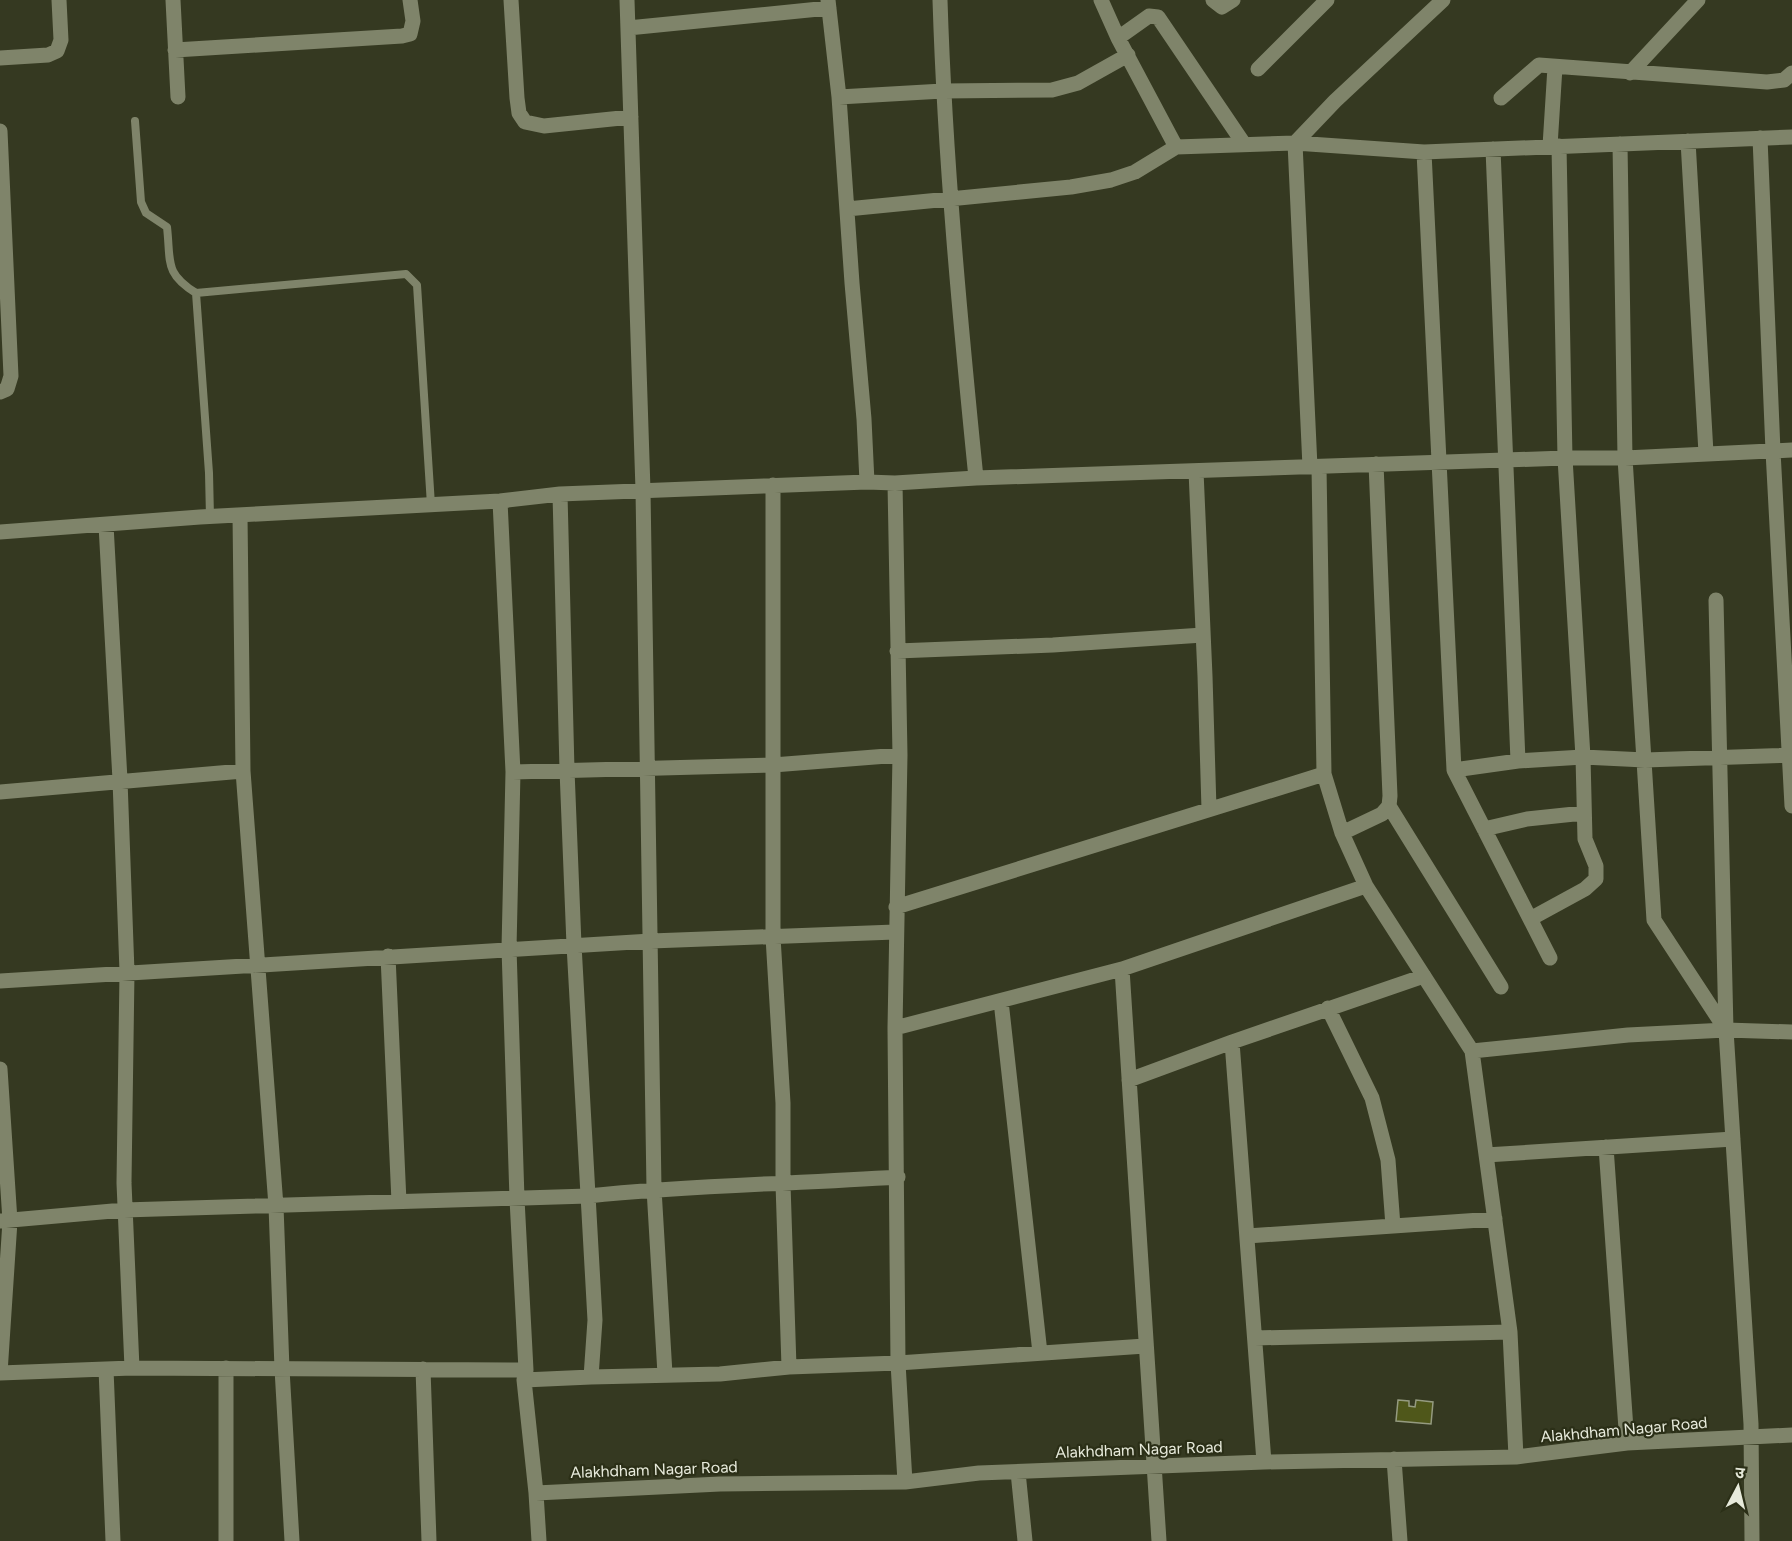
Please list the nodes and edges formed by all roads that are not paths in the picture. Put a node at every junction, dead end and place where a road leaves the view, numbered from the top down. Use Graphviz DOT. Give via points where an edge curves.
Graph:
graph roads {
  1 [pos="59,0"];
  2 [pos="173,0"];
  3 [pos="410,0"];
  4 [pos="511,0"];
  5 [pos="627,0"];
  6 [pos="940,0"];
  7 [pos="1101,0"];
  8 [pos="1213,0"];
  9 [pos="1233,0"];
  10 [pos="1327,0"];
  11 [pos="1443,0"];
  12 [pos="1698,0"];
  13 [pos="828,4"];
  14 [pos="627,28"];
  15 [pos="1118,38"];
  16 [pos="175,50"];
  17 [pos="1128,55"];
  18 [pos="0,58"];
  19 [pos="1555,67"];
  20 [pos="1258,69"];
  21 [pos="1630,73"];
  22 [pos="1792,73"];
  23 [pos="943,91"];
  24 [pos="178,97"];
  25 [pos="839,97"];
  26 [pos="1501,98"];
  27 [pos="631,117"];
  28 [pos="135,121"];
  29 [pos="0,131"];
  30 [pos="1792,137"];
  31 [pos="1760,138"];
  32 [pos="1688,141"];
  33 [pos="1295,143"];
  34 [pos="1244,144"];
  35 [pos="1620,144"];
  36 [pos="1554,146"];
  37 [pos="1176,147"];
  38 [pos="1493,149"];
  39 [pos="1424,152"];
  40 [pos="951,200"];
  41 [pos="847,209"];
  42 [pos="196,293"];
  43 [pos="0,392"];
  44 [pos="1792,450"];
  45 [pos="1773,451"];
  46 [pos="1706,453"];
  47 [pos="1565,458"];
  48 [pos="1625,458"];
  49 [pos="1505,460"];
  50 [pos="1440,462"];
  51 [pos="1376,464"];
  52 [pos="1314,467"];
  53 [pos="1196,471"];
  54 [pos="976,478"];
  55 [pos="867,482"];
  56 [pos="895,483"];
  57 [pos="773,485"];
  58 [pos="643,490"];
  59 [pos="560,494"];
  60 [pos="500,501"];
  61 [pos="431,505"];
  62 [pos="240,515"];
  63 [pos="210,517"];
  64 [pos="106,525"];
  65 [pos="0,532"];
  66 [pos="1716,600"];
  67 [pos="1203,635"];
  68 [pos="897,651"];
  69 [pos="900,755"];
  70 [pos="1791,755"];
  71 [pos="1720,757"];
  72 [pos="1583,758"];
  73 [pos="1518,760"];
  74 [pos="1645,760"];
  75 [pos="773,765"];
  76 [pos="646,769"];
  77 [pos="567,770"];
  78 [pos="1454,770"];
  79 [pos="243,771"];
  80 [pos="513,772"];
  81 [pos="1324,774"];
  82 [pos="120,780"];
  83 [pos="0,792"];
  84 [pos="1389,806"];
  85 [pos="1792,806"];
  86 [pos="1209,809"];
  87 [pos="1584,813"];
  88 [pos="1484,829"];
  89 [pos="1342,833"];
  90 [pos="1366,886"];
  91 [pos="896,907"];
  92 [pos="1530,919"];
  93 [pos="896,933"];
  94 [pos="773,937"];
  95 [pos="651,940"];
  96 [pos="574,945"];
  97 [pos="509,948"];
  98 [pos="388,956"];
  99 [pos="1550,958"];
  100 [pos="257,964"];
  101 [pos="1122,969"];
  102 [pos="127,972"];
  103 [pos="1424,976"];
  104 [pos="0,981"];
  105 [pos="1501,987"];
  106 [pos="1000,1000"];
  107 [pos="1329,1008"];
  108 [pos="895,1028"];
  109 [pos="1726,1030"];
  110 [pos="1792,1032"];
  111 [pos="1232,1042"];
  112 [pos="1472,1051"];
  113 [pos="0,1070"];
  114 [pos="1129,1080"];
  115 [pos="1733,1139"];
  116 [pos="1606,1147"];
  117 [pos="1486,1155"];
  118 [pos="897,1177"];
  119 [pos="783,1184"];
  120 [pos="654,1189"];
  121 [pos="588,1196"];
  122 [pos="517,1199"];
  123 [pos="399,1203"];
  124 [pos="276,1206"];
  125 [pos="124,1210"];
  126 [pos="1495,1219"];
  127 [pos="5,1221"];
  128 [pos="1393,1226"];
  129 [pos="1247,1236"];
  130 [pos="1510,1332"];
  131 [pos="1255,1338"];
  132 [pos="1145,1346"];
  133 [pos="1040,1353"];
  134 [pos="898,1363"];
  135 [pos="789,1367"];
  136 [pos="132,1368"];
  137 [pos="226,1368"];
  138 [pos="106,1369"];
  139 [pos="282,1369"];
  140 [pos="423,1369"];
  141 [pos="0,1373"];
  142 [pos="665,1374"];
  143 [pos="525,1375"];
  144 [pos="591,1377"];
  145 [pos="1792,1435"];
  146 [pos="1751,1437"];
  147 [pos="1627,1443"];
  148 [pos="1516,1457"];
  149 [pos="1394,1459"];
  150 [pos="1264,1462"];
  151 [pos="1154,1466"];
  152 [pos="1018,1472"];
  153 [pos="905,1482"];
  154 [pos="536,1493"];
  155 [pos="113,1541"];
  156 [pos="226,1541"];
  157 [pos="292,1541"];
  158 [pos="429,1541"];
  159 [pos="539,1541"];
  160 [pos="1024,1541"];
  161 [pos="1159,1541"];
  162 [pos="1400,1541"];
  163 [pos="1752,1541"];
  1 -- 18 [label="street" via="61,40 57,51"];
  2 -- 16 [label="street"];
  3 -- 16 [label="street" via="413,21 410,34 402,36"];
  4 -- 27 [label="street" via="517,98 525,122 544,126"];
  5 -- 14 [label="street"];
  6 -- 23 [label="street"];
  7 -- 15 [label="street"];
  8 -- 9 [label="street" via="1222,7"];
  10 -- 20 [label="street"];
  11 -- 33 [label="street"];
  12 -- 21 [label="street"];
  13 -- 14 [label="street"];
  13 -- 25 [label="street"];
  14 -- 27 [label="street"];
  15 -- 17 [label="street"];
  15 -- 34 [label="street" via="1149,16 1158,18"];
  16 -- 24 [label="street"];
  17 -- 23 [label="street" via="1078,83 1052,90"];
  17 -- 37 [label="street"];
  19 -- 21 [label="street"];
  19 -- 26 [label="street" via="1539,65"];
  19 -- 36 [label="street"];
  21 -- 22 [label="street" via="1767,82 1784,80"];
  23 -- 25 [label="street"];
  23 -- 40 [label="street"];
  25 -- 41 [label="street"];
  27 -- 58 [label="street"];
  28 -- 42 [label="lane" via="141,202 146,213 167,227 172,272"];
  29 -- 43 [label="street" via="11,376 7,389"];
  30 -- 31 [label="street"];
  31 -- 32 [label="street"];
  31 -- 45 [label="street"];
  32 -- 35 [label="street"];
  32 -- 46 [label="street"];
  33 -- 34 [label="street"];
  33 -- 39 [label="street"];
  33 -- 52 [label="street"];
  34 -- 37 [label="street"];
  35 -- 36 [label="street"];
  35 -- 48 [label="street"];
  36 -- 38 [label="street"];
  36 -- 47 [label="street"];
  37 -- 40 [label="street" via="1135,172 1111,180"];
  38 -- 39 [label="street"];
  38 -- 49 [label="street"];
  39 -- 50 [label="street"];
  40 -- 41 [label="street"];
  40 -- 54 [label="street"];
  41 -- 55 [label="street"];
  42 -- 61 [label="lane" via="406,274 417,285"];
  42 -- 63 [label="lane"];
  44 -- 45 [label="street"];
  45 -- 46 [label="street"];
  45 -- 70 [label="street"];
  46 -- 48 [label="street"];
  47 -- 48 [label="street"];
  47 -- 49 [label="street"];
  47 -- 72 [label="street"];
  48 -- 74 [label="street"];
  49 -- 50 [label="street"];
  49 -- 73 [label="street"];
  50 -- 51 [label="street"];
  50 -- 78 [label="street"];
  51 -- 52 [label="street"];
  51 -- 84 [label="street"];
  52 -- 53 [label="street"];
  52 -- 81 [label="street"];
  53 -- 54 [label="street"];
  53 -- 67 [label="street"];
  54 -- 56 [label="street"];
  55 -- 56 [label="street"];
  55 -- 57 [label="street"];
  56 -- 68 [label="street"];
  57 -- 58 [label="street"];
  57 -- 75 [label="street"];
  58 -- 59 [label="street"];
  58 -- 76 [label="street"];
  59 -- 60 [label="street"];
  59 -- 77 [label="street"];
  60 -- 61 [label="street"];
  60 -- 80 [label="street"];
  61 -- 62 [label="street"];
  62 -- 63 [label="street"];
  62 -- 79 [label="street"];
  63 -- 64 [label="street"];
  64 -- 65 [label="street"];
  64 -- 82 [label="street"];
  66 -- 71 [label="street"];
  67 -- 68 [label="street"];
  67 -- 86 [label="street"];
  68 -- 69 [label="street"];
  69 -- 75 [label="street"];
  69 -- 91 [label="street"];
  70 -- 71 [label="street"];
  70 -- 85 [label="street"];
  71 -- 74 [label="street"];
  71 -- 109 [label="street"];
  72 -- 73 [label="street"];
  72 -- 74 [label="street"];
  72 -- 87 [label="street"];
  73 -- 78 [label="street"];
  74 -- 109 [label="street" via="1654,920"];
  75 -- 76 [label="street"];
  75 -- 94 [label="street"];
  76 -- 77 [label="street"];
  76 -- 95 [label="street"];
  77 -- 80 [label="street"];
  77 -- 96 [label="street"];
  78 -- 88 [label="street"];
  79 -- 82 [label="street"];
  79 -- 100 [label="street"];
  80 -- 97 [label="street"];
  81 -- 86 [label="street"];
  81 -- 89 [label="street"];
  82 -- 83 [label="street"];
  82 -- 102 [label="street"];
  84 -- 89 [label="street" via="1382,814"];
  84 -- 105 [label="street"];
  86 -- 91 [label="street"];
  87 -- 88 [label="street" via="1527,819"];
  87 -- 92 [label="street" via="1585,839 1596,866 1596,879"];
  88 -- 92 [label="street"];
  89 -- 90 [label="street"];
  90 -- 101 [label="street"];
  90 -- 103 [label="street"];
  91 -- 93 [label="street"];
  92 -- 99 [label="street"];
  93 -- 94 [label="street"];
  93 -- 108 [label="street"];
  94 -- 95 [label="street"];
  94 -- 119 [label="street" via="783,1103"];
  95 -- 96 [label="street"];
  95 -- 120 [label="street"];
  96 -- 97 [label="street"];
  96 -- 121 [label="street"];
  97 -- 98 [label="street"];
  97 -- 122 [label="street"];
  98 -- 100 [label="street"];
  98 -- 123 [label="street"];
  100 -- 102 [label="street"];
  100 -- 124 [label="street"];
  101 -- 106 [label="street"];
  101 -- 114 [label="street"];
  102 -- 104 [label="street"];
  102 -- 125 [label="street"];
  103 -- 107 [label="street"];
  103 -- 112 [label="street"];
  106 -- 108 [label="street"];
  106 -- 133 [label="street"];
  107 -- 111 [label="street"];
  107 -- 128 [label="street" via="1372,1098 1388,1160"];
  108 -- 118 [label="street"];
  109 -- 110 [label="street"];
  109 -- 112 [label="street" via="1628,1035"];
  109 -- 115 [label="street"];
  111 -- 114 [label="street"];
  111 -- 129 [label="street"];
  112 -- 117 [label="street"];
  113 -- 127 [label="street"];
  114 -- 132 [label="street"];
  115 -- 116 [label="street"];
  115 -- 146 [label="street"];
  116 -- 117 [label="street"];
  116 -- 147 [label="street"];
  117 -- 126 [label="street"];
  118 -- 119 [label="street"];
  118 -- 134 [label="street"];
  119 -- 120 [label="street"];
  119 -- 135 [label="street"];
  120 -- 121 [label="street"];
  120 -- 142 [label="street"];
  121 -- 122 [label="street"];
  121 -- 144 [label="street" via="595,1320"];
  122 -- 123 [label="street"];
  122 -- 143 [label="street"];
  123 -- 124 [label="street"];
  124 -- 125 [label="street"];
  124 -- 139 [label="street"];
  125 -- 127 [label="street"];
  125 -- 136 [label="street"];
  126 -- 128 [label="street"];
  126 -- 130 [label="street"];
  127 -- 141 [label="street"];
  128 -- 129 [label="street"];
  129 -- 131 [label="street"];
  130 -- 131 [label="street"];
  130 -- 148 [label="street"];
  131 -- 150 [label="street"];
  132 -- 133 [label="street"];
  132 -- 151 [label="street"];
  133 -- 134 [label="street"];
  134 -- 135 [label="street"];
  134 -- 153 [label="street"];
  135 -- 142 [label="street" via="720,1374"];
  136 -- 137 [label="street"];
  136 -- 138 [label="street"];
  137 -- 139 [label="street"];
  137 -- 156 [label="street"];
  138 -- 141 [label="street"];
  138 -- 155 [label="street"];
  139 -- 140 [label="street"];
  139 -- 157 [label="street"];
  140 -- 143 [label="street"];
  140 -- 158 [label="street"];
  142 -- 144 [label="street"];
  143 -- 144 [label="street"];
  143 -- 154 [label="street"];
  145 -- 146 [label="street, Alakhdham Nagar Road"];
  146 -- 147 [label="street, Alakhdham Nagar Road"];
  146 -- 163 [label="street"];
  147 -- 148 [label="street, Alakhdham Nagar Road"];
  148 -- 149 [label="street, Alakhdham Nagar Road"];
  149 -- 150 [label="street, Alakhdham Nagar Road"];
  149 -- 162 [label="street"];
  150 -- 151 [label="street, Alakhdham Nagar Road"];
  151 -- 152 [label="street, Alakhdham Nagar Road"];
  151 -- 161 [label="street"];
  152 -- 153 [label="street, Alakhdham Nagar Road"];
  152 -- 160 [label="street"];
  153 -- 154 [label="street, Alakhdham Nagar Road" via="720,1484"];
  154 -- 159 [label="street"];
}
